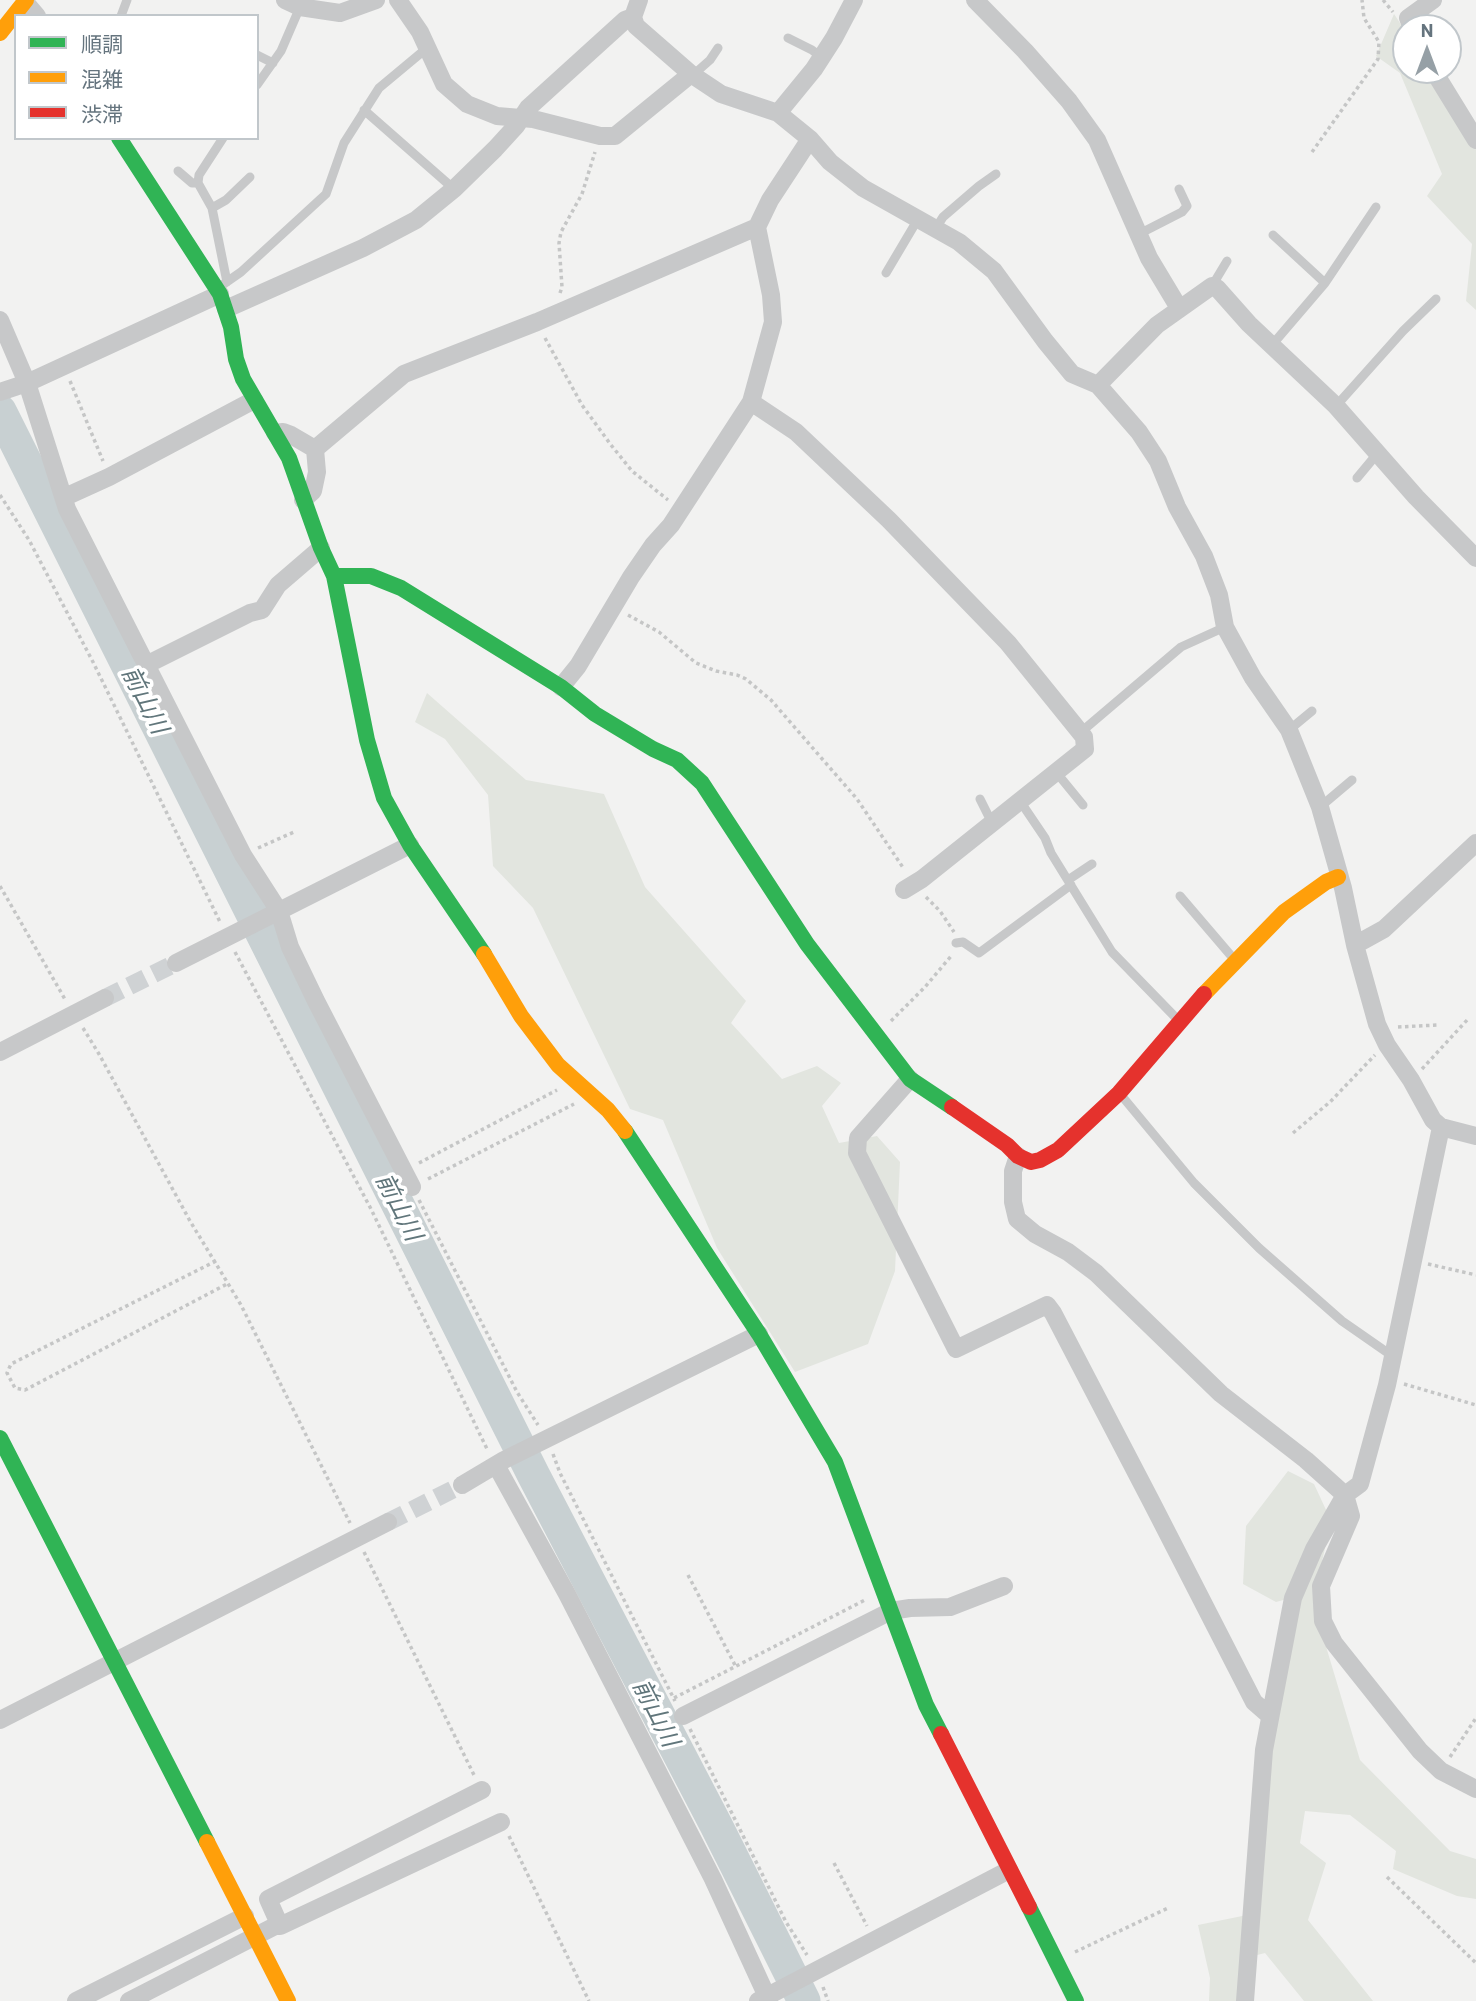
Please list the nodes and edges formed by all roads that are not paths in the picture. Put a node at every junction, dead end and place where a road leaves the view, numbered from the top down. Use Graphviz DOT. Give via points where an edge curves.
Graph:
graph roads {
  1 [pos="376,0"];
  2 [pos="398,0"];
  3 [pos="854,0"];
  4 [pos="975,0"];
  5 [pos="1433,0"];
  6 [pos="293,4"];
  7 [pos="636,9"];
  8 [pos="1414,14"];
  9 [pos="14,15"];
  10 [pos="0,33"];
  11 [pos="788,38"];
  12 [pos="428,48"];
  13 [pos="718,48"];
  14 [pos="259,56"];
  15 [pos="821,57"];
  16 [pos="273,63"];
  17 [pos="692,74"];
  18 [pos="259,82"];
  19 [pos="1442,84"];
  20 [pos="364,110"];
  21 [pos="778,113"];
  22 [pos="520,117"];
  23 [pos="810,139"];
  24 [pos="1476,139"];
  25 [pos="119,140"];
  26 [pos="222,140"];
  27 [pos="178,171"];
  28 [pos="996,174"];
  29 [pos="250,177"];
  30 [pos="198,183"];
  31 [pos="454,189"];
  32 [pos="1179,190"];
  33 [pos="1376,207"];
  34 [pos="212,208"];
  35 [pos="918,219"];
  36 [pos="757,227"];
  37 [pos="936,228"];
  38 [pos="1139,234"];
  39 [pos="1273,235"];
  40 [pos="1227,261"];
  41 [pos="886,273"];
  42 [pos="1325,283"];
  43 [pos="1212,286"];
  44 [pos="222,293"];
  45 [pos="1436,299"];
  46 [pos="1179,308"];
  47 [pos="0,320"];
  48 [pos="1272,345"];
  49 [pos="24,384"];
  50 [pos="1098,385"];
  51 [pos="0,392"];
  52 [pos="254,400"];
  53 [pos="751,402"];
  54 [pos="1336,406"];
  55 [pos="275,433"];
  56 [pos="315,449"];
  57 [pos="1377,454"];
  58 [pos="1357,478"];
  59 [pos="65,497"];
  60 [pos="303,500"];
  61 [pos="320,548"];
  62 [pos="1476,558"];
  63 [pos="334,576"];
  64 [pos="1225,627"];
  65 [pos="146,665"];
  66 [pos="561,687"];
  67 [pos="1311,710"];
  68 [pos="1289,730"];
  69 [pos="1081,732"];
  70 [pos="1056,772"];
  71 [pos="1352,780"];
  72 [pos="980,799"];
  73 [pos="1020,801"];
  74 [pos="1083,806"];
  75 [pos="1320,807"];
  76 [pos="992,823"];
  77 [pos="1476,844"];
  78 [pos="410,845"];
  79 [pos="1092,863"];
  80 [pos="1338,877"];
  81 [pos="1070,883"];
  82 [pos="909,887"];
  83 [pos="1180,895"];
  84 [pos="273,913"];
  85 [pos="956,943"];
  86 [pos="1355,945"];
  87 [pos="1235,960"];
  88 [pos="176,963"];
  89 [pos="105,998"];
  90 [pos="1180,1022"];
  91 [pos="0,1052"];
  92 [pos="910,1079"];
  93 [pos="1119,1093"];
  94 [pos="1441,1127"];
  95 [pos="1476,1136"];
  96 [pos="1018,1156"];
  97 [pos="412,1187"];
  98 [pos="759,1334"];
  99 [pos="1393,1353"];
  100 [pos="0,1438"];
  101 [pos="500,1463"];
  102 [pos="462,1485"];
  103 [pos="1345,1495"];
  104 [pos="388,1522"];
  105 [pos="1004,1586"];
  106 [pos="891,1611"];
  107 [pos="114,1662"];
  108 [pos="683,1716"];
  109 [pos="1270,1716"];
  110 [pos="0,1720"];
  111 [pos="1476,1789"];
  112 [pos="482,1790"];
  113 [pos="501,1822"];
  114 [pos="1009,1870"];
  115 [pos="245,1916"];
  116 [pos="279,1924"];
  117 [pos="256,1937"];
  118 [pos="768,1997"];
  119 [pos="76,2001"];
  120 [pos="129,2001"];
  121 [pos="288,2001"];
  122 [pos="1076,2001"];
  123 [pos="1245,2001"];
  1 -- 6 [label="street" via="340,13"];
  2 -- 12 [label="street"];
  3 -- 15 [label="street"];
  4 -- 38 [label="street" via="1069,101 1097,140"];
  5 -- 8 [label="street"];
  6 -- 16 [label="lane" via="281,51"];
  7 -- 17 [label="street" via="636,26"];
  7 -- 22 [label="street"];
  9 -- 10 [label="street"];
  11 -- 15 [label="lane"];
  12 -- 20 [label="lane" via="379,88"];
  12 -- 22 [label="street" via="444,84 455,95 482,111"];
  13 -- 17 [label="lane"];
  14 -- 16 [label="lane"];
  15 -- 21 [label="street"];
  16 -- 18 [label="lane"];
  17 -- 21 [label="street" via="721,94"];
  17 -- 22 [label="street" via="615,136"];
  19 -- 24 [label="street"];
  20 -- 31 [label="lane"];
  20 -- 44 [label="lane" via="344,143 326,194"];
  21 -- 23 [label="street"];
  22 -- 31 [label="street"];
  23 -- 35 [label="street" via="863,188"];
  23 -- 36 [label="street"];
  25 -- 44 [label="street"];
  26 -- 30 [label="lane"];
  27 -- 30 [label="lane"];
  28 -- 37 [label="lane"];
  29 -- 34 [label="lane"];
  30 -- 34 [label="lane"];
  31 -- 44 [label="street" via="390,235"];
  32 -- 38 [label="lane" via="1187,206 1182,212"];
  33 -- 42 [label="lane"];
  34 -- 44 [label="lane"];
  35 -- 37 [label="street"];
  35 -- 41 [label="lane"];
  36 -- 53 [label="street" via="773,322"];
  36 -- 56 [label="street" via="404,374"];
  37 -- 50 [label="street" via="994,271 1072,374"];
  38 -- 46 [label="street"];
  39 -- 42 [label="lane"];
  40 -- 43 [label="lane"];
  42 -- 48 [label="lane"];
  43 -- 46 [label="street"];
  43 -- 48 [label="street"];
  44 -- 49 [label="street"];
  44 -- 52 [label="street" via="236,359"];
  45 -- 54 [label="lane"];
  46 -- 50 [label="street"];
  47 -- 49 [label="street"];
  48 -- 54 [label="street"];
  49 -- 51 [label="street"];
  49 -- 59 [label="street"];
  50 -- 64 [label="street" via="1158,461 1204,555"];
  52 -- 55 [label="street"];
  52 -- 59 [label="street"];
  53 -- 66 [label="street"];
  53 -- 69 [label="street" via="796,432 890,520 1008,643"];
  54 -- 57 [label="street"];
  55 -- 56 [label="street" via="291,435"];
  55 -- 60 [label="street"];
  56 -- 60 [label="street" via="313,491"];
  57 -- 58 [label="lane"];
  57 -- 62 [label="street"];
  59 -- 65 [label="street"];
  60 -- 61 [label="street"];
  61 -- 63 [label="street"];
  61 -- 65 [label="street" via="278,585 262,610"];
  63 -- 66 [label="street" via="370,576 401,588"];
  63 -- 78 [label="street" via="374,768 384,798"];
  64 -- 68 [label="street"];
  64 -- 69 [label="lane" via="1181,646"];
  65 -- 84 [label="street"];
  66 -- 92 [label="street" via="595,714 677,760 702,783 807,944"];
  67 -- 68 [label="lane"];
  68 -- 75 [label="street"];
  69 -- 70 [label="street" via="1085,749"];
  70 -- 73 [label="street"];
  70 -- 74 [label="lane"];
  71 -- 75 [label="lane"];
  72 -- 76 [label="lane"];
  73 -- 76 [label="street"];
  73 -- 81 [label="lane"];
  75 -- 80 [label="street"];
  76 -- 82 [label="street"];
  77 -- 86 [label="street" via="1384,929"];
  78 -- 84 [label="street"];
  78 -- 98 [label="street" via="558,1065 608,1110 636,1144"];
  79 -- 81 [label="lane"];
  80 -- 86 [label="street"];
  80 -- 87 [label="street" via="1284,912"];
  81 -- 85 [label="lane" via="979,953 963,942"];
  81 -- 90 [label="lane" via="1112,951"];
  83 -- 87 [label="lane"];
  84 -- 88 [label="street"];
  84 -- 97 [label="street"];
  86 -- 94 [label="street" via="1383,1037"];
  87 -- 90 [label="street"];
  89 -- 91 [label="street"];
  90 -- 93 [label="street"];
  92 -- 96 [label="street"];
  92 -- 109 [label="street" via="858,1138 858,1153 956,1349 1046,1305 1053,1313 1254,1702"];
  93 -- 96 [label="street" via="1058,1150 1031,1162"];
  93 -- 99 [label="lane" via="1194,1183 1250,1240 1342,1321"];
  94 -- 95 [label="street"];
  94 -- 99 [label="street"];
  96 -- 103 [label="street" via="1013,1171 1017,1219 1096,1273 1221,1394"];
  98 -- 101 [label="street"];
  98 -- 106 [label="street" via="835,1462"];
  99 -- 103 [label="street" via="1360,1484"];
  100 -- 107 [label="street"];
  101 -- 102 [label="street"];
  101 -- 118 [label="street" via="713,1879"];
  103 -- 109 [label="street" via="1293,1598"];
  103 -- 111 [label="street" via="1351,1516 1321,1586 1323,1621 1334,1643 1411,1740 1441,1771"];
  104 -- 107 [label="street"];
  105 -- 106 [label="street" via="950,1607"];
  106 -- 108 [label="street"];
  106 -- 114 [label="street" via="926,1705"];
  107 -- 110 [label="street"];
  107 -- 115 [label="street"];
  109 -- 123 [label="street"];
  112 -- 116 [label="street" via="268,1899"];
  113 -- 116 [label="street"];
  114 -- 118 [label="street"];
  114 -- 122 [label="street"];
  115 -- 117 [label="street"];
  115 -- 119 [label="street"];
  116 -- 117 [label="street"];
  117 -- 120 [label="street"];
  117 -- 121 [label="street"];
}
